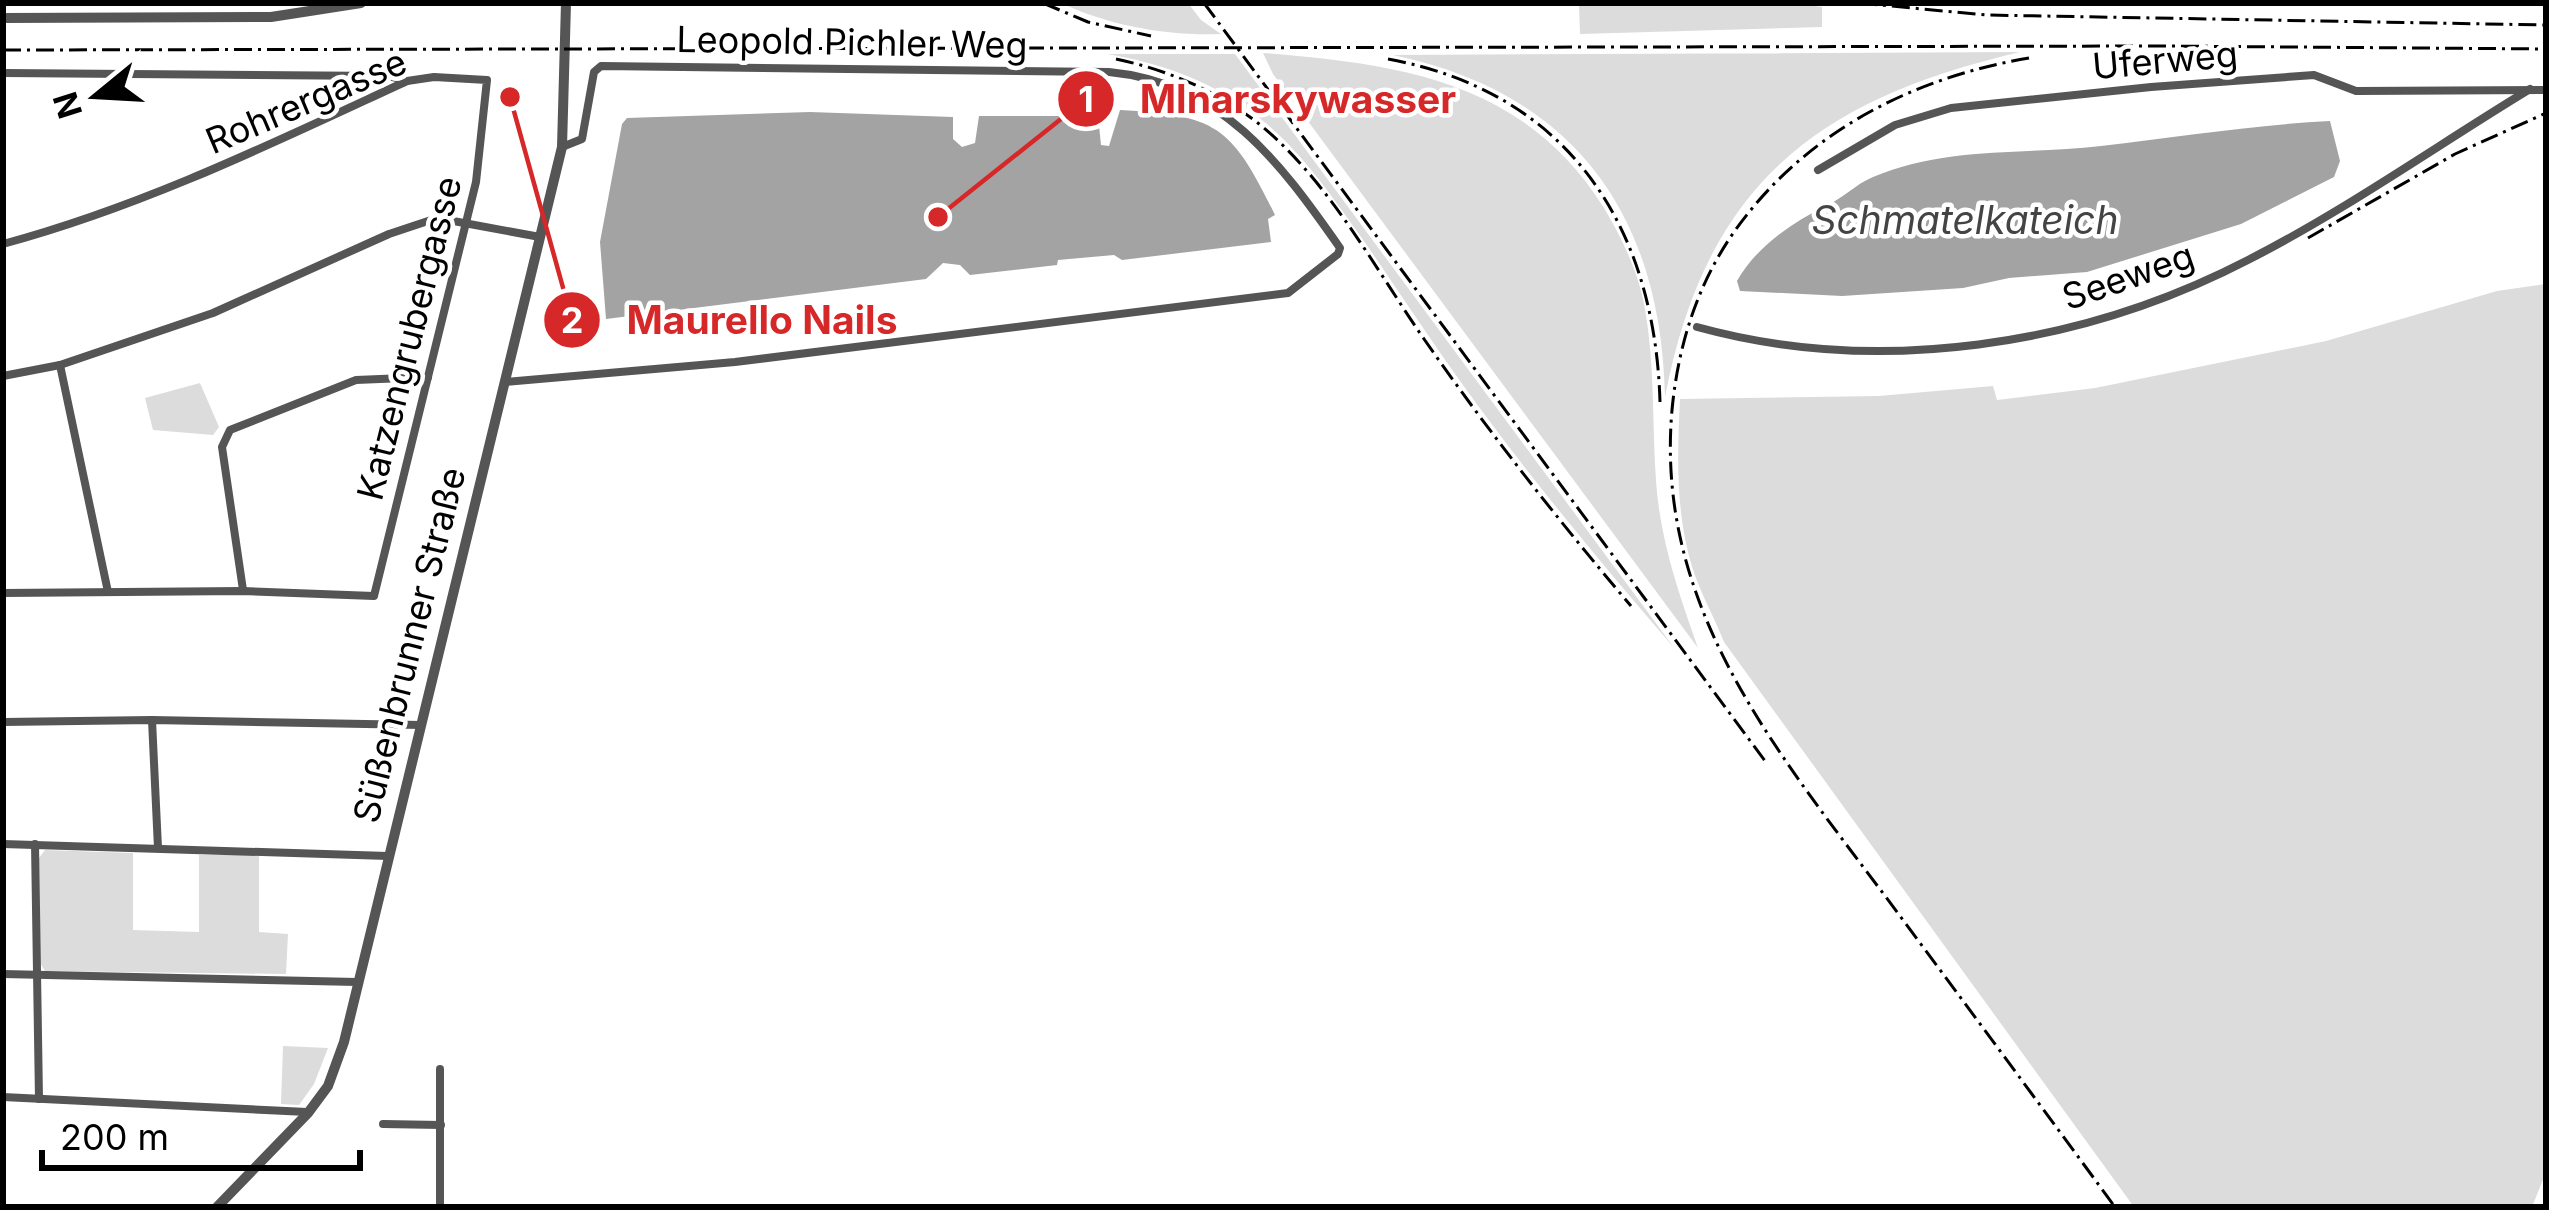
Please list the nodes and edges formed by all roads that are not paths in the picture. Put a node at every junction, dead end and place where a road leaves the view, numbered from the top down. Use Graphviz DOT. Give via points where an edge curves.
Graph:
graph roads {
  1 [pos="361,3"];
  2 [pos="566,3"];
  3 [pos="3,19"];
  4 [pos="3,74"];
  5 [pos="407,82"];
  6 [pos="2530,89"];
  7 [pos="2546,89"];
  8 [pos="487,91"];
  9 [pos="562,147"];
  10 [pos="1817,170"];
  11 [pos="466,220"];
  12 [pos="540,237"];
  13 [pos="3,244"];
  14 [pos="1697,327"];
  15 [pos="60,365"];
  16 [pos="3,376"];
  17 [pos="428,377"];
  18 [pos="505,382"];
  19 [pos="243,591"];
  20 [pos="109,592"];
  21 [pos="3,593"];
  22 [pos="152,720"];
  23 [pos="3,722"];
  24 [pos="422,725"];
  25 [pos="3,844"];
  26 [pos="35,844"];
  27 [pos="158,848"];
  28 [pos="388,856"];
  29 [pos="3,974"];
  30 [pos="36,976"];
  31 [pos="357,982"];
  32 [pos="440,1069"];
  33 [pos="3,1097"];
  34 [pos="39,1099"];
  35 [pos="308,1112"];
  36 [pos="383,1124"];
  37 [pos="441,1125"];
  38 [pos="217,1207"];
  39 [pos="440,1207"];
  1 -- 3 [label="street" via="271,17"];
  2 -- 9 [label="street, Süßenbrunner Straße"];
  4 -- 5 [label="street"];
  5 -- 8 [label="street, Rohrergasse" via="487,80"];
  5 -- 13 [label="street, Rohrergasse" via="176,186"];
  6 -- 7 [label="street, Uferweg"];
  6 -- 10 [label="street, Uferweg" via="2356,91 2308,76 1983,104 1912,118"];
  6 -- 14 [label="street, Seeweg" via="2245,262 2107,316 1974,345 1891,351 1787,345"];
  8 -- 11 [label="street, Katzengrubergasse"];
  9 -- 12 [label="street, Süßenbrunner Straße"];
  9 -- 18 [label="street, Leopold Pichler Weg" via="582,139 601,66 1148,75 1220,109 1287,172 1340,248 1288,293 735,362"];
  11 -- 12 [label="street"];
  11 -- 15 [label="street" via="437,218 389,234 213,313"];
  11 -- 17 [label="street, Katzengrubergasse"];
  12 -- 18 [label="street, Süßenbrunner Straße"];
  15 -- 16 [label="street"];
  15 -- 20 [label="street"];
  17 -- 19 [label="street, Katzengrubergasse" via="374,596"];
  17 -- 19 [label="street" via="356,380 230,430 222,447"];
  18 -- 24 [label="street, Süßenbrunner Straße"];
  19 -- 20 [label="street"];
  20 -- 21 [label="street"];
  22 -- 23 [label="street"];
  22 -- 24 [label="street"];
  22 -- 27 [label="street"];
  24 -- 28 [label="street, Süßenbrunner Straße"];
  25 -- 26 [label="street"];
  26 -- 27 [label="street"];
  26 -- 30 [label="street"];
  27 -- 28 [label="street"];
  28 -- 31 [label="street, Süßenbrunner Straße"];
  29 -- 30 [label="street"];
  30 -- 31 [label="street"];
  30 -- 34 [label="street"];
  31 -- 35 [label="street, Süßenbrunner Straße" via="328,1086"];
  32 -- 37 [label="street"];
  33 -- 34 [label="street"];
  34 -- 35 [label="street"];
  35 -- 38 [label="street, Süßenbrunner Straße"];
  36 -- 37 [label="street"];
  37 -- 39 [label="street"];
}
